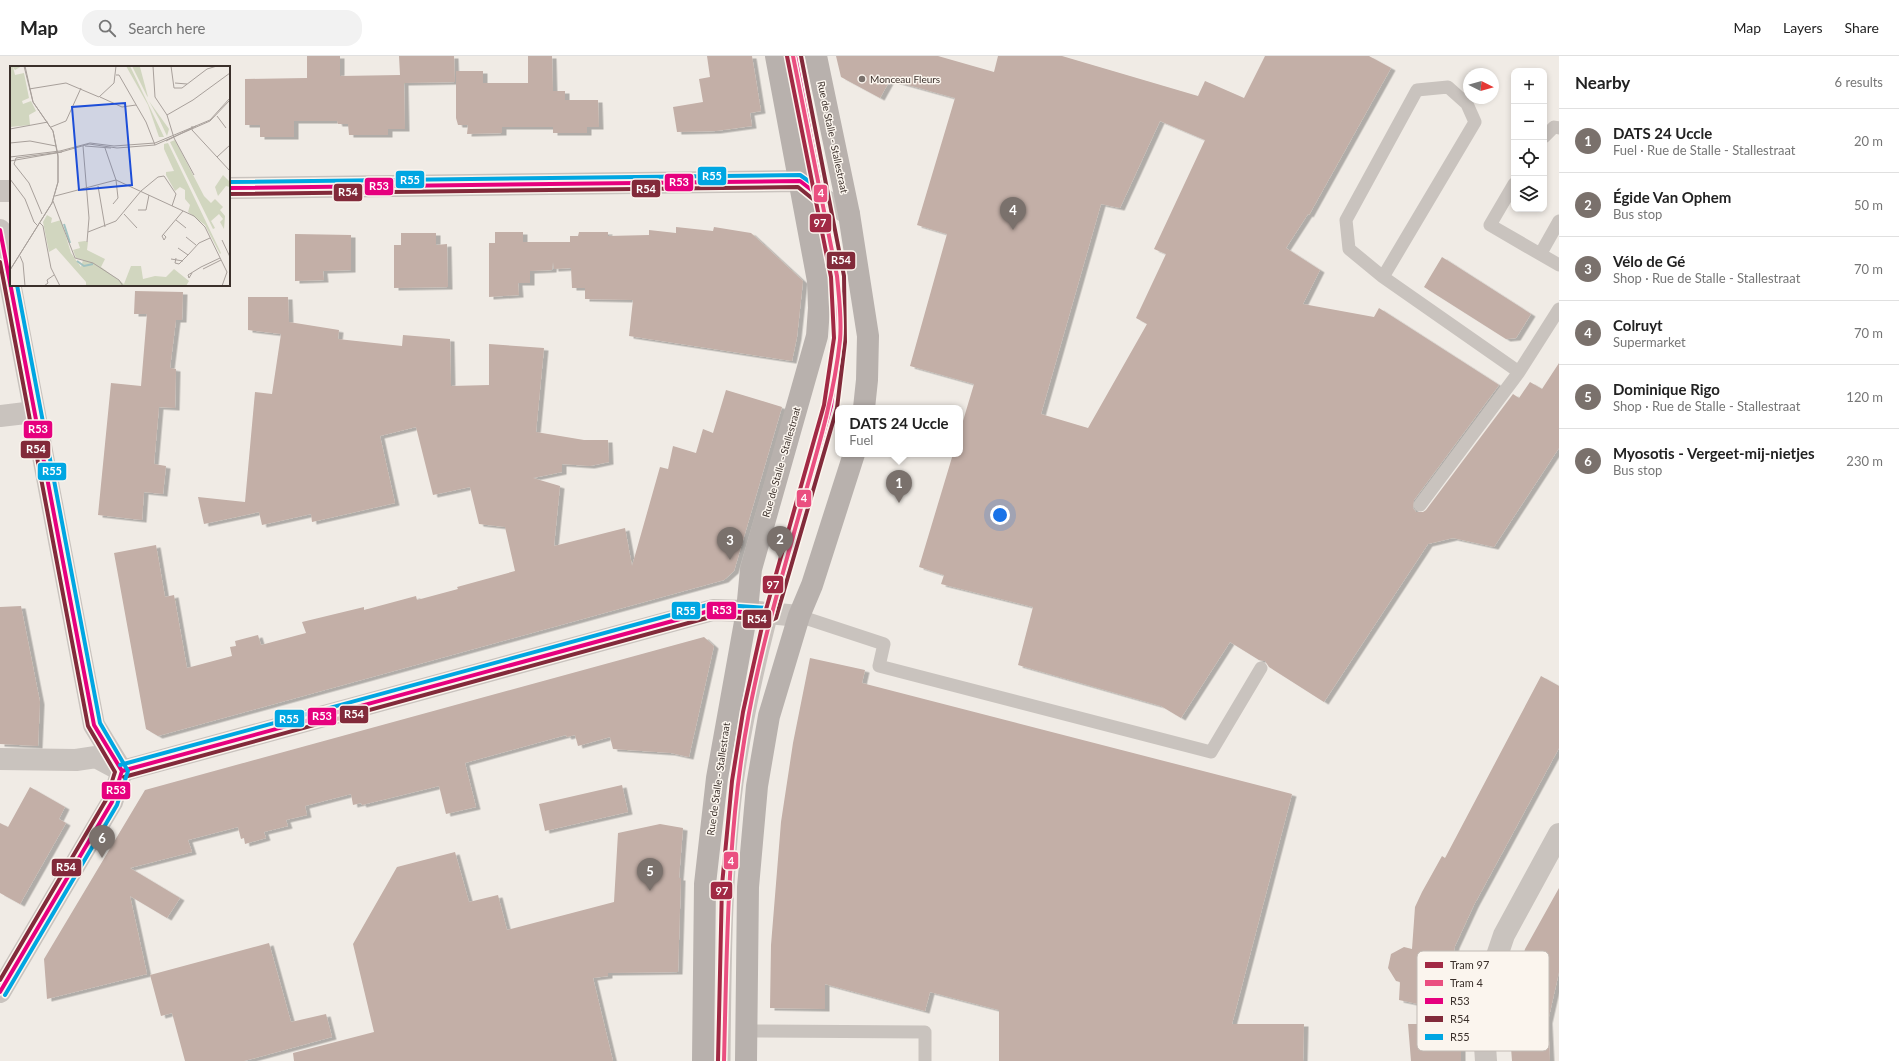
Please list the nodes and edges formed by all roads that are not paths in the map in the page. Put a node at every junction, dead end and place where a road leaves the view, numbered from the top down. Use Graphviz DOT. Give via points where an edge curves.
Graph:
graph roads {
  1 [pos="776,56"];
  2 [pos="795,56"];
  3 [pos="816,56"];
  4 [pos="1559,128"];
  5 [pos="1547,134"];
  6 [pos="800,182"];
  7 [pos="230,188"];
  8 [pos="1511,189"];
  9 [pos="823,198"];
  10 [pos="849,214"];
  11 [pos="1559,221"];
  12 [pos="0,230"];
  13 [pos="1541,253"];
  14 [pos="1559,265"];
  15 [pos="1382,277"];
  16 [pos="10,284"];
  17 [pos="10,286"];
  18 [pos="1559,309"];
  19 [pos="1519,372"];
  20 [pos="864,405"];
  21 [pos="34,412"];
  22 [pos="0,416"];
  23 [pos="853,457"];
  24 [pos="1420,505"];
  25 [pos="747,611"];
  26 [pos="772,614"];
  27 [pos="800,616"];
  28 [pos="1261,668"];
  29 [pos="0,759"];
  30 [pos="122,771"];
  31 [pos="1559,834"];
  32 [pos="1499,951"];
  33 [pos="0,992"];
  34 [pos="746,1031"];
  35 [pos="1485,1051"];
  36 [pos="702,1061"];
  37 [pos="724,1061"];
  38 [pos="746,1061"];
  39 [pos="925,1061"];
  40 [pos="1486,1061"];
  1 -- 6 [label="main road, Rue de Stalle - Stallestraat"];
  2 -- 9 [label="lane, Rue de Stalle - Stallestraat"];
  3 -- 10 [label="main road, Rue de Stalle - Stallestraat"];
  4 -- 5 [label="lane" via="1554,127"];
  6 -- 7 [label="street"];
  6 -- 9 [label="street"];
  6 -- 25 [label="main road, Rue de Stalle - Stallestraat" via="818,281 817,336 751,569"];
  8 -- 13 [label="lane" via="1490,225"];
  9 -- 10 [label="street"];
  9 -- 26 [label="lane, Rue de Stalle - Stallestraat" via="838,277 840,339 837,375 831,406"];
  10 -- 20 [label="main road, Rue de Stalle - Stallestraat" via="868,336"];
  11 -- 13 [label="lane"];
  12 -- 16 [label="street"];
  13 -- 14 [label="lane"];
  15 -- 15 [label="lane" via="1349,249 1346,220 1417,90 1448,87 1467,104 1475,122"];
  15 -- 19 [label="lane"];
  17 -- 21 [label="street"];
  18 -- 19 [label="lane"];
  19 -- 24 [label="lane"];
  21 -- 22 [label="street"];
  21 -- 30 [label="street" via="94,725"];
  23 -- 27 [label="main road"];
  25 -- 26 [label="street"];
  25 -- 30 [label="street" via="714,610"];
  25 -- 36 [label="main road, Rue de Stalle - Stallestraat" via="717,778 705,884"];
  26 -- 27 [label="street"];
  26 -- 37 [label="lane, Rue de Stalle - Stallestraat" via="749,713 732,832 725,961"];
  27 -- 28 [label="lane" via="884,644 879,666 1211,752"];
  27 -- 34 [label="main road" via="769,716 757,786 748,887"];
  29 -- 30 [label="street" via="76,760 96,757"];
  30 -- 33 [label="street" via="112,802"];
  31 -- 32 [label="street" via="1504,935"];
  34 -- 38 [label="main road"];
  34 -- 39 [label="lane" via="925,1032"];
  35 -- 40 [label="street"];
}
